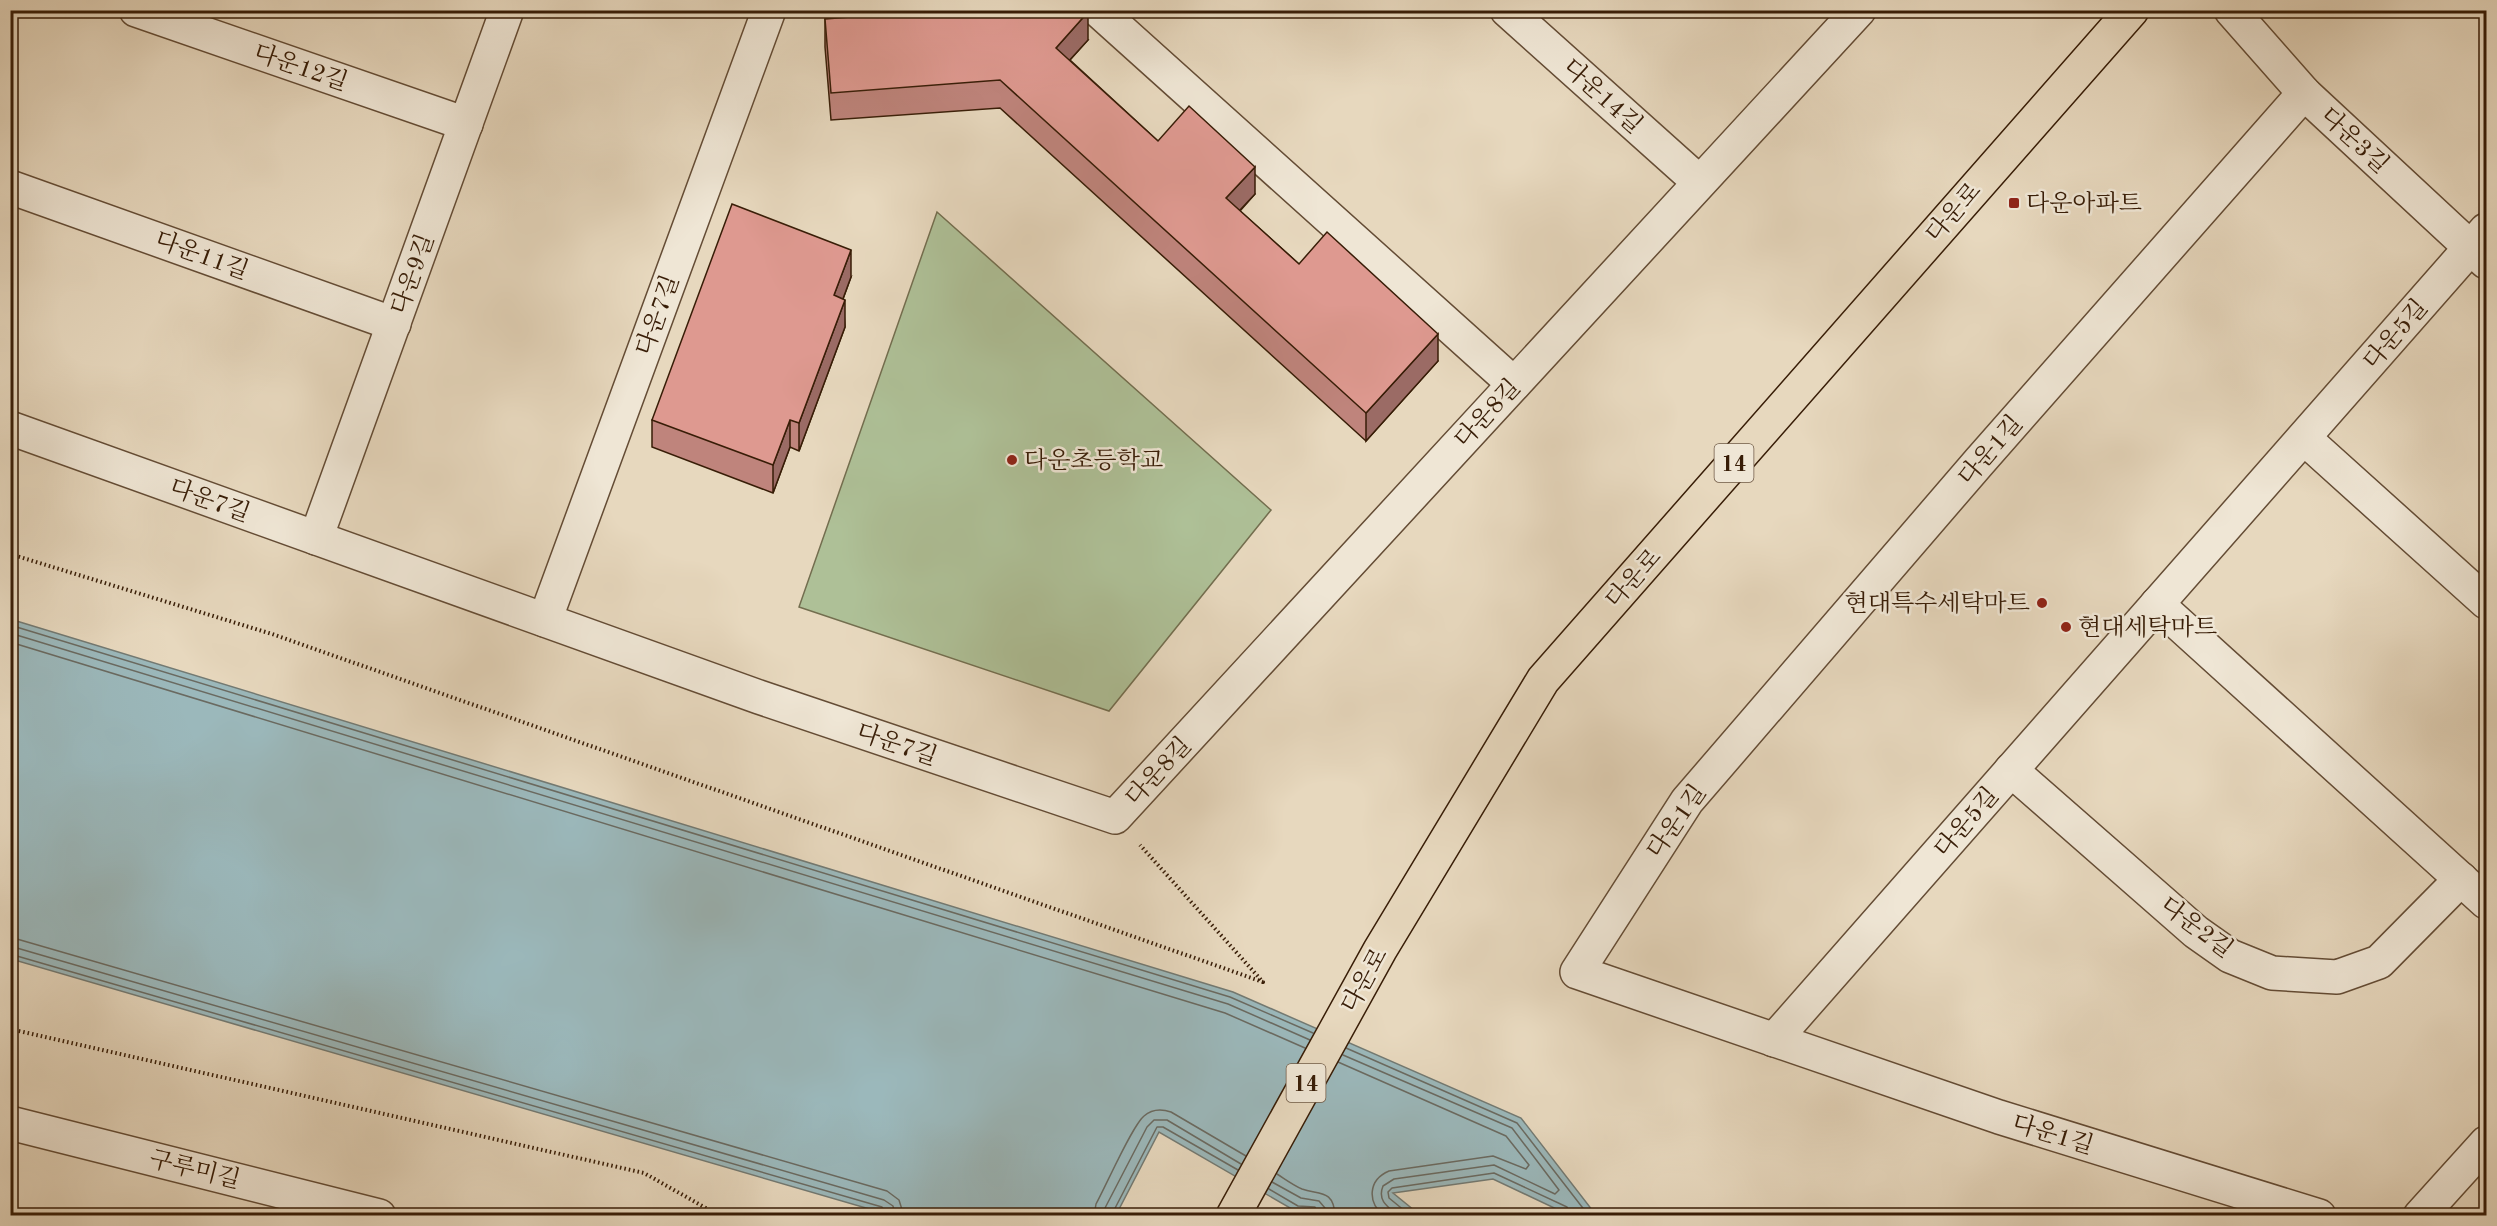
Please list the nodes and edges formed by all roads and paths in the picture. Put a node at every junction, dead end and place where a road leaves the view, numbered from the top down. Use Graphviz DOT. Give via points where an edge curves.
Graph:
graph roads {
  1 [pos="136,10"];
  2 [pos="507,10"];
  3 [pos="769,10"];
  4 [pos="1098,10"];
  5 [pos="1507,10"];
  6 [pos="2133,10"];
  7 [pos="2231,10"];
  8 [pos="1844,16"];
  9 [pos="2304,93"];
  10 [pos="466,124"];
  11 [pos="1699,182"];
  12 [pos="10,187"];
  13 [pos="2481,247"];
  14 [pos="394,324"];
  15 [pos="1514,384"];
  16 [pos="10,428"];
  17 [pos="2304,438"];
  18 [pos="316,538"];
  19 [pos="10,554"];
  20 [pos="2487,602"];
  21 [pos="2157,604"];
  22 [pos="545,620"];
  23 [pos="2011,770"];
  24 [pos="1115,817"];
  25 [pos="2461,879"];
  26 [pos="2487,902"];
  27 [pos="10,1029"];
  28 [pos="1774,1040"];
  29 [pos="10,1123"];
  30 [pos="2487,1143"];
  31 [pos="380,1215"];
  32 [pos="720,1215"];
  33 [pos="1233,1215"];
  34 [pos="2319,1215"];
  35 [pos="2420,1215"];
  1 -- 10 [label="street, 다운12길"];
  2 -- 10 [label="street, 다운9길"];
  3 -- 22 [label="street, 다운7길"];
  4 -- 15 [label="street"];
  5 -- 11 [label="street, 다운14길"];
  6 -- 33 [label="main road, 다운로 / 14" via="1543,680 1380,950"];
  7 -- 9 [label="street, 다운3길"];
  8 -- 11 [label="street, 다운8길"];
  9 -- 13 [label="street, 다운3길"];
  9 -- 28 [label="street, 다운1길" via="1687,801 1577,972"];
  10 -- 14 [label="street, 다운9길"];
  11 -- 15 [label="street, 다운8길"];
  12 -- 14 [label="street, 다운11길"];
  13 -- 17 [label="street, 다운5길"];
  14 -- 18 [label="street, 다운9길"];
  15 -- 24 [label="street, 다운8길"];
  16 -- 18 [label="street, 다운7길"];
  17 -- 20 [label="street"];
  17 -- 21 [label="street, 다운5길"];
  18 -- 22 [label="street, 다운7길"];
  19 -- 24 [label="path" via="272,634 1263,982"];
  21 -- 23 [label="street, 다운5길"];
  21 -- 25 [label="street"];
  22 -- 24 [label="street, 다운7길" via="759,698"];
  23 -- 25 [label="street, 다운2길" via="2196,932 2230,956 2272,973 2337,977 2379,962"];
  23 -- 28 [label="street, 다운5길"];
  25 -- 26 [label="street"];
  27 -- 32 [label="path" via="644,1173"];
  28 -- 34 [label="street, 다운1길" via="1999,1118"];
  29 -- 31 [label="street, 구루미길"];
  30 -- 35 [label="street"];
}
